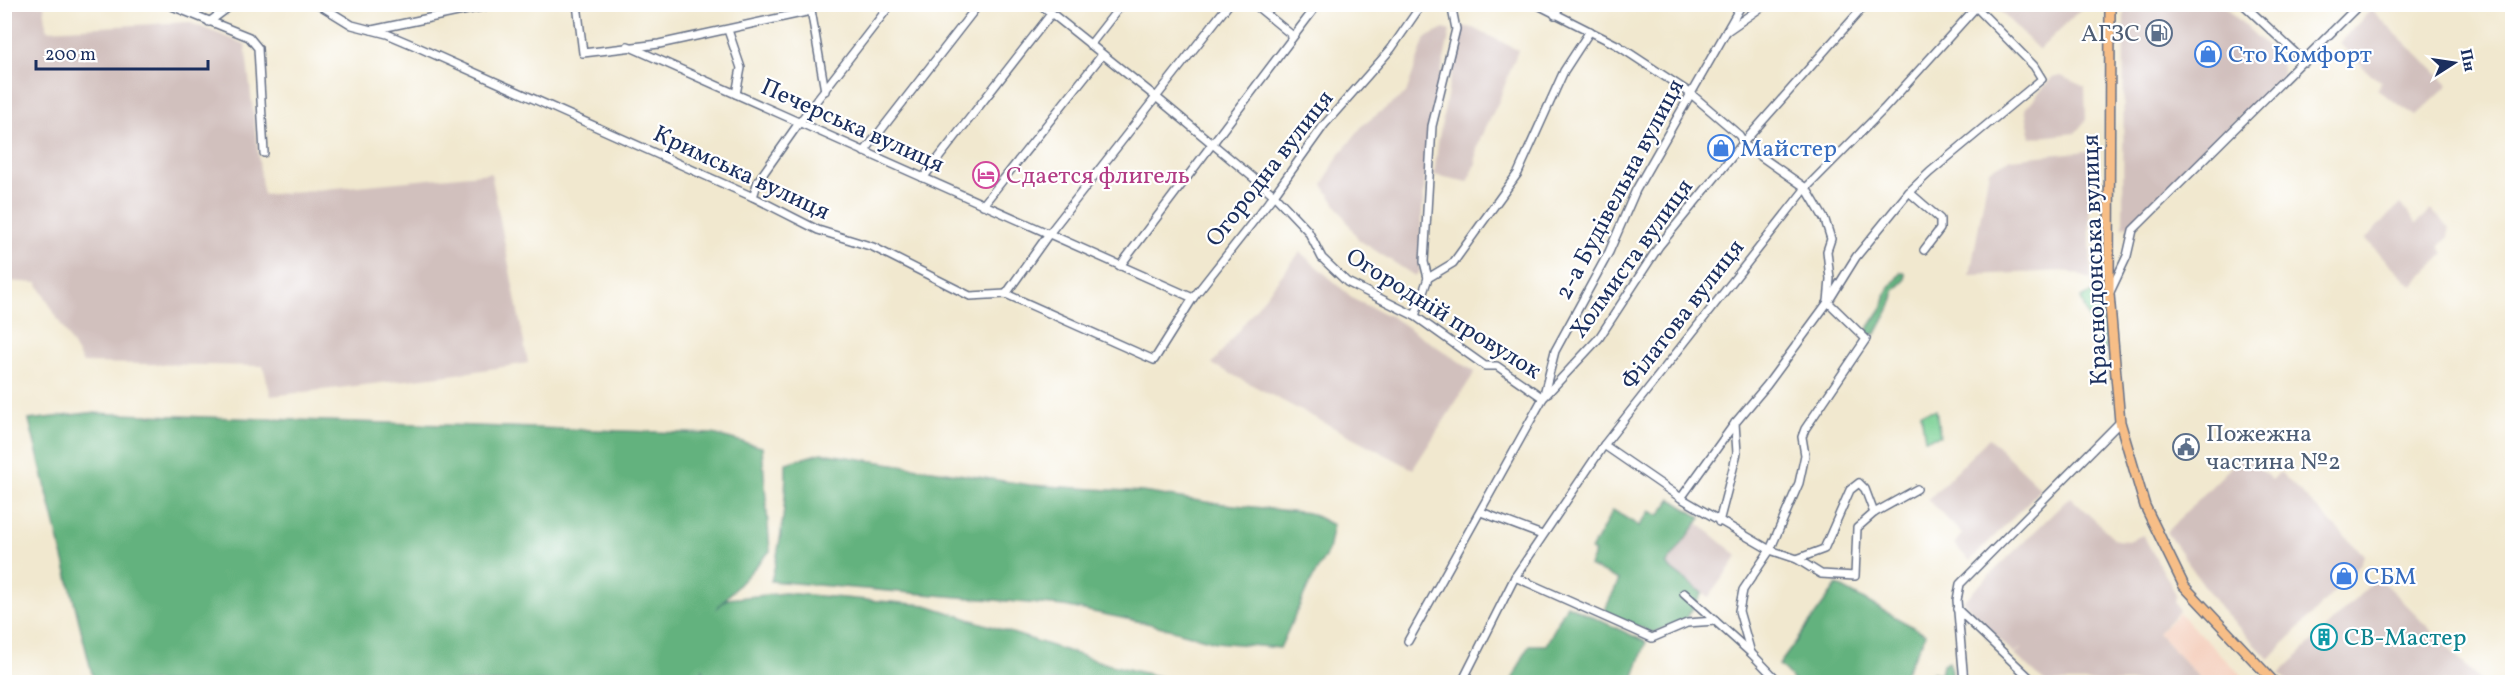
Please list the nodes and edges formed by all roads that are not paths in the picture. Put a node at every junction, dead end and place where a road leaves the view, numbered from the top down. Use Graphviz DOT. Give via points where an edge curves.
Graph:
graph roads {
  1 [pos="167,4"];
  2 [pos="233,4"];
  3 [pos="318,4"];
  4 [pos="496,4"];
  5 [pos="577,4"];
  6 [pos="891,4"];
  7 [pos="979,4"];
  8 [pos="1040,4"];
  9 [pos="1122,4"];
  10 [pos="1229,4"];
  11 [pos="1254,4"];
  12 [pos="1318,4"];
  13 [pos="1422,4"];
  14 [pos="1451,4"];
  15 [pos="1536,4"];
  16 [pos="1561,4"];
  17 [pos="1742,4"];
  18 [pos="1766,4"];
  19 [pos="1866,4"];
  20 [pos="2110,4"];
  21 [pos="2243,4"];
  22 [pos="2360,4"];
  23 [pos="2506,4"];
  24 [pos="1976,6"];
  25 [pos="811,8"];
  26 [pos="2512,10"];
  27 [pos="1051,14"];
  28 [pos="1555,15"];
  29 [pos="209,22"];
  30 [pos="728,30"];
  31 [pos="368,31"];
  32 [pos="1590,31"];
  33 [pos="1725,32"];
  34 [pos="1293,36"];
  35 [pos="1090,45"];
  36 [pos="628,46"];
  37 [pos="1102,55"];
  38 [pos="2304,62"];
  39 [pos="825,91"];
  40 [pos="1690,93"];
  41 [pos="736,94"];
  42 [pos="1156,97"];
  43 [pos="799,123"];
  44 [pos="1744,142"];
  45 [pos="1214,144"];
  46 [pos="864,152"];
  47 [pos="264,153"];
  48 [pos="923,178"];
  49 [pos="1806,188"];
  50 [pos="1909,192"];
  51 [pos="1274,195"];
  52 [pos="753,197"];
  53 [pos="983,205"];
  54 [pos="1048,235"];
  55 [pos="1924,249"];
  56 [pos="1120,266"];
  57 [pos="1428,278"];
  58 [pos="1006,294"];
  59 [pos="2109,294"];
  60 [pos="1193,298"];
  61 [pos="1828,302"];
  62 [pos="1415,316"];
  63 [pos="1154,360"];
  64 [pos="1543,398"];
  65 [pos="2120,422"];
  66 [pos="1735,423"];
  67 [pos="1604,445"];
  68 [pos="1917,489"];
  69 [pos="1681,498"];
  70 [pos="1481,512"];
  71 [pos="1874,513"];
  72 [pos="1719,522"];
  73 [pos="1542,535"];
  74 [pos="1770,550"];
  75 [pos="1797,560"];
  76 [pos="1515,577"];
  77 [pos="1684,593"];
  78 [pos="1957,609"];
  79 [pos="1715,621"];
  80 [pos="1408,641"];
  81 [pos="1751,653"];
  82 [pos="1462,682"];
  83 [pos="1779,682"];
  84 [pos="1964,682"];
  85 [pos="2034,682"];
  86 [pos="2274,682"];
  1 -- 29 [label="street"];
  2 -- 29 [label="street"];
  3 -- 31 [label="street, Кримська вулиця"];
  4 -- 31 [label="street"];
  5 -- 36 [label="street" via="583,53"];
  6 -- 39 [label="street"];
  7 -- 46 [label="street"];
  8 -- 27 [label="street, Огородній провулок"];
  9 -- 35 [label="street"];
  10 -- 42 [label="street"];
  11 -- 34 [label="street"];
  12 -- 34 [label="street"];
  13 -- 51 [label="street, Огородна вулиця" via="1391,49 1324,125"];
  14 -- 57 [label="street" via="1455,29 1432,126 1424,262"];
  15 -- 28 [label="street"];
  16 -- 28 [label="street"];
  17 -- 33 [label="street, 2-а Будівельна вулиця"];
  18 -- 33 [label="street"];
  19 -- 44 [label="street, Холмиста вулиця"];
  20 -- 59 [label="main road, Краснодонська вулиця"];
  21 -- 38 [label="street"];
  22 -- 38 [label="street"];
  23 -- 26 [label="street"];
  24 -- 49 [label="street, Філатова вулиця" via="1884,109"];
  24 -- 50 [label="street" via="2042,79"];
  25 -- 30 [label="street"];
  25 -- 39 [label="street"];
  27 -- 35 [label="street, Огородній провулок"];
  27 -- 48 [label="street"];
  28 -- 32 [label="street"];
  29 -- 47 [label="street" via="249,37 258,48"];
  30 -- 36 [label="street"];
  30 -- 41 [label="street" via="741,68"];
  31 -- 52 [label="street, Кримська вулиця" via="387,34"];
  32 -- 40 [label="street"];
  32 -- 57 [label="street" via="1564,71 1518,173 1452,263"];
  33 -- 40 [label="street, 2-а Будівельна вулиця"];
  34 -- 45 [label="street"];
  35 -- 37 [label="street, Огородній провулок"];
  36 -- 41 [label="street, Печерська вулиця"];
  37 -- 42 [label="street, Огородній провулок"];
  37 -- 53 [label="street"];
  38 -- 59 [label="street" via="2133,230 2127,255"];
  39 -- 43 [label="street"];
  40 -- 44 [label="street"];
  40 -- 64 [label="street, 2-а Будівельна вулиця" via="1555,351"];
  41 -- 43 [label="street, Печерська вулиця"];
  42 -- 45 [label="street, Огородній провулок"];
  42 -- 54 [label="street"];
  43 -- 46 [label="street, Печерська вулиця"];
  43 -- 52 [label="street" via="758,181"];
  44 -- 49 [label="street"];
  44 -- 64 [label="street, Холмиста вулиця" via="1659,246 1599,338"];
  45 -- 51 [label="street, Огородній провулок"];
  45 -- 56 [label="street"];
  46 -- 48 [label="street, Печерська вулиця"];
  48 -- 53 [label="street, Печерська вулиця"];
  49 -- 61 [label="street" via="1831,238 1827,251"];
  49 -- 67 [label="street, Філатова вулиця"];
  50 -- 55 [label="street" via="1940,219 1940,229"];
  50 -- 61 [label="street" via="1856,257"];
  51 -- 60 [label="street, Огородна вулиця"];
  51 -- 62 [label="street, Огородній провулок" via="1308,231 1322,258 1347,282"];
  52 -- 58 [label="street, Кримська вулиця" via="818,230 873,247 970,296"];
  53 -- 54 [label="street, Печерська вулиця"];
  54 -- 56 [label="street, Печерська вулиця"];
  54 -- 58 [label="street"];
  56 -- 60 [label="street, Печерська вулиця"];
  57 -- 62 [label="street"];
  58 -- 63 [label="street, Кримська вулиця"];
  59 -- 65 [label="main road, Краснодонська вулиця"];
  60 -- 63 [label="street, Огородна вулиця"];
  61 -- 66 [label="street"];
  61 -- 74 [label="street" via="1866,339 1805,429 1799,483"];
  62 -- 64 [label="street, Огородній провулок" via="1485,366 1497,366"];
  64 -- 70 [label="street, Огородній провулок"];
  65 -- 78 [label="street" via="1960,584"];
  65 -- 86 [label="main road, Краснодонська вулиця" via="2145,506 2184,586"];
  66 -- 69 [label="street"];
  66 -- 72 [label="street" via="1737,453"];
  67 -- 69 [label="street"];
  67 -- 73 [label="street, Філатова вулиця"];
  68 -- 71 [label="street"];
  69 -- 72 [label="street"];
  70 -- 73 [label="street"];
  70 -- 80 [label="street, Огородній провулок"];
  71 -- 75 [label="street" via="1857,528 1854,576 1821,574"];
  71 -- 75 [label="street" via="1859,483 1850,490 1824,549"];
  72 -- 74 [label="street"];
  73 -- 76 [label="street, Філатова вулиця"];
  74 -- 75 [label="street"];
  74 -- 81 [label="street" via="1743,590 1739,611"];
  76 -- 79 [label="street" via="1652,638 1687,623"];
  76 -- 82 [label="street, Філатова вулиця"];
  77 -- 79 [label="street"];
  78 -- 84 [label="street"];
  78 -- 85 [label="street"];
  79 -- 81 [label="street"];
  81 -- 83 [label="street"];
}
